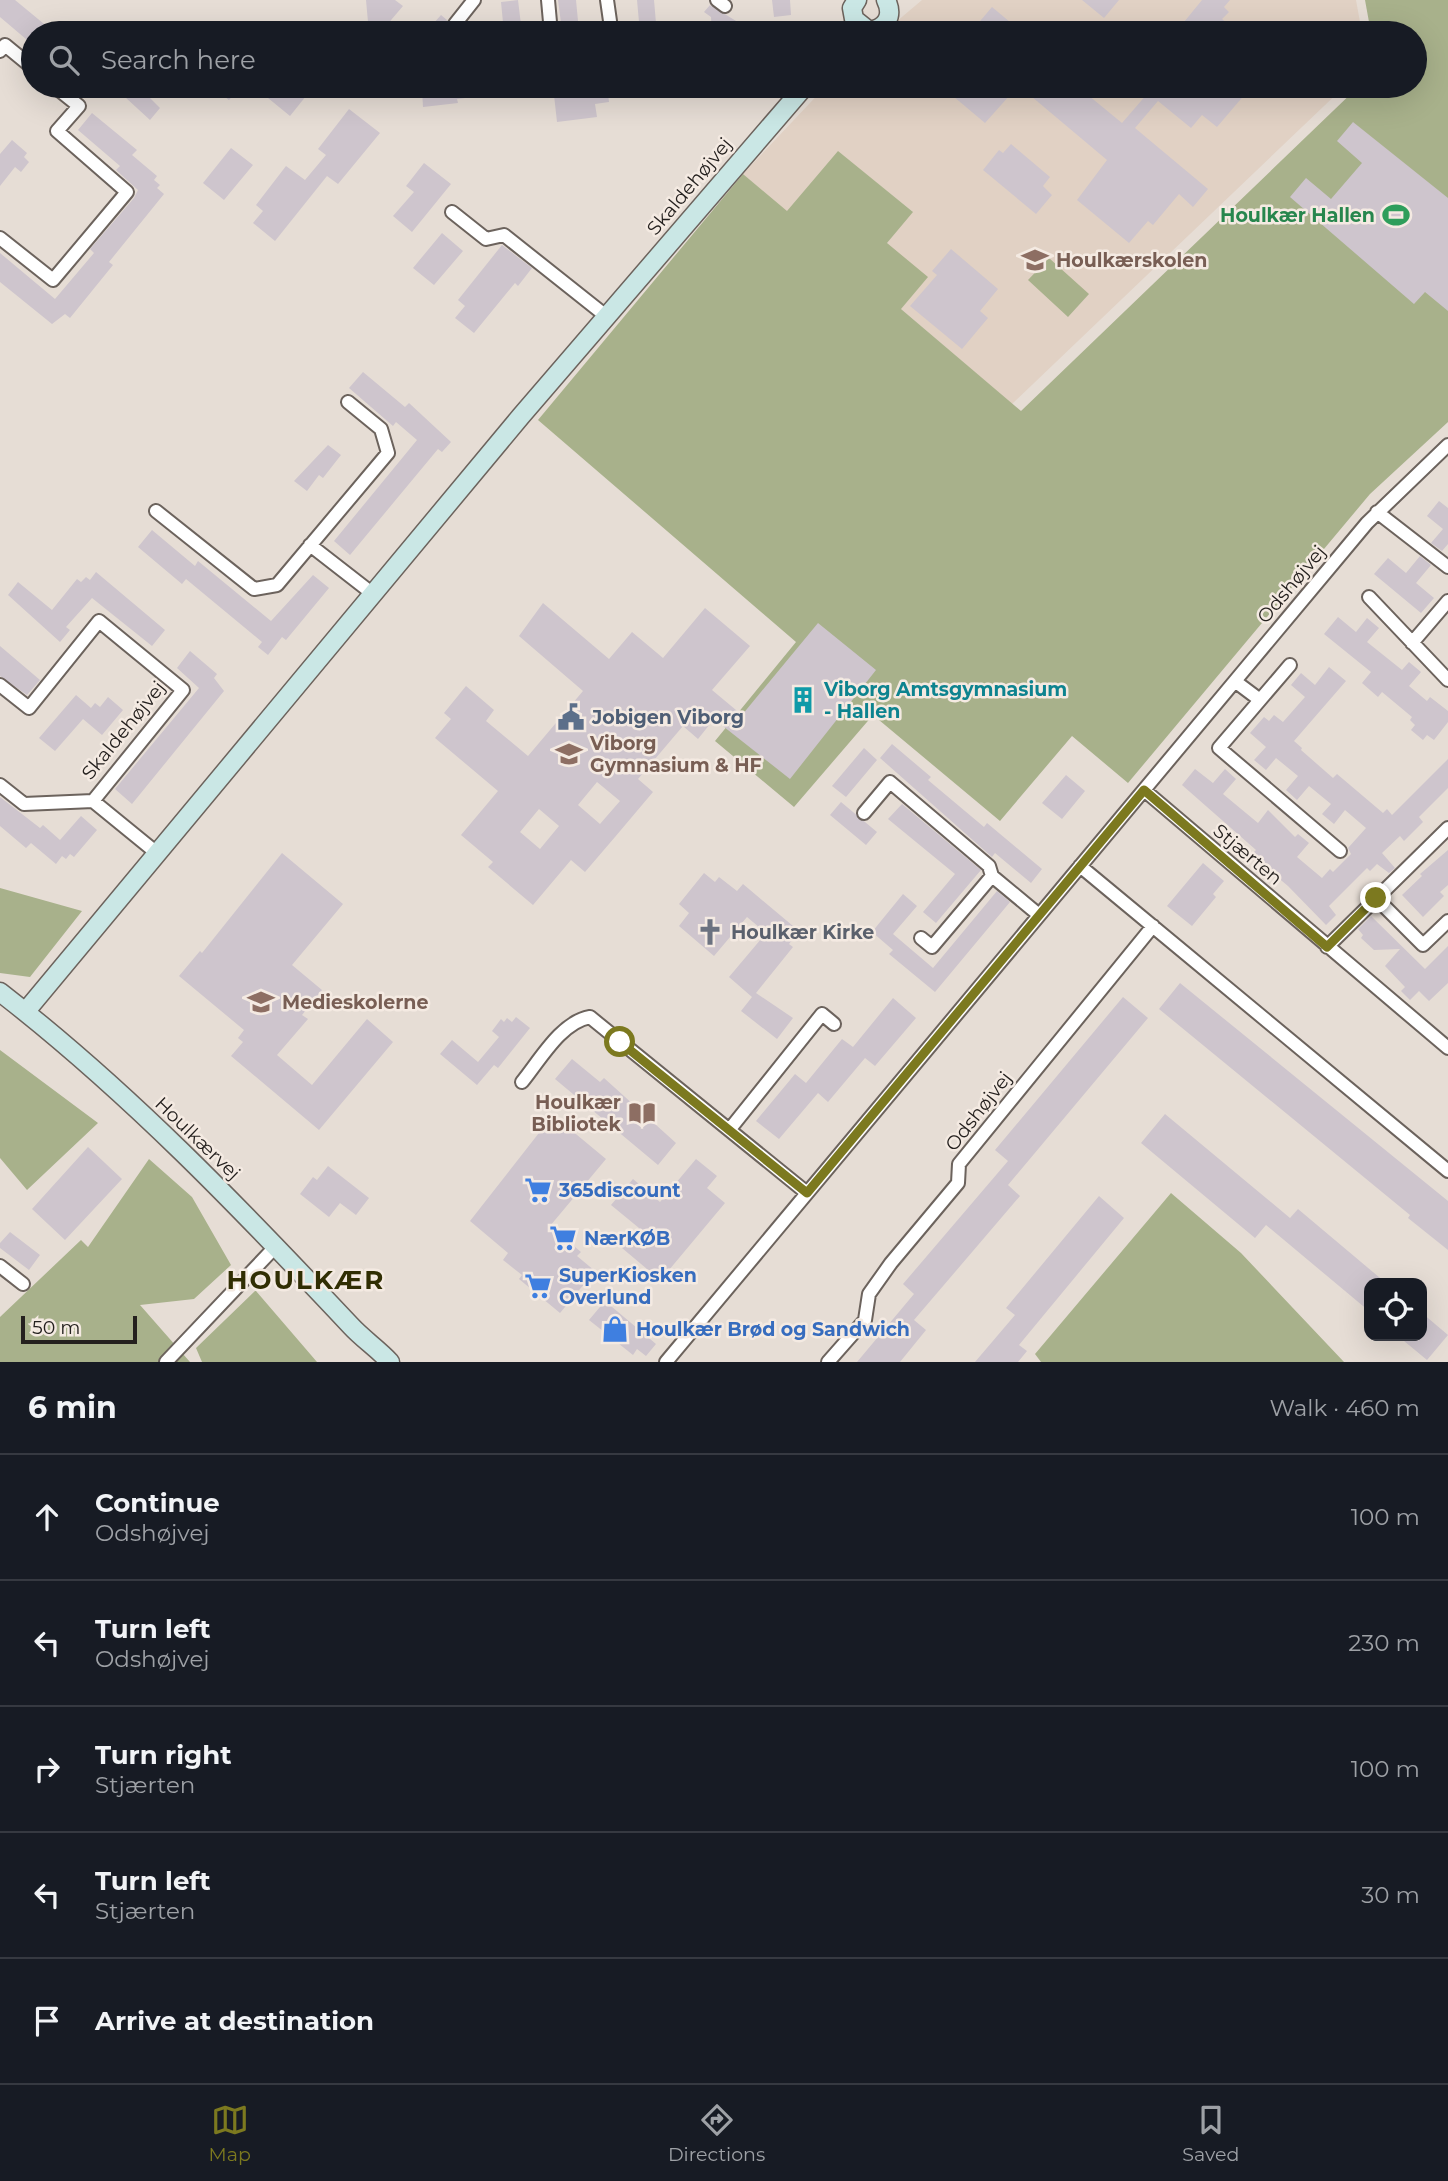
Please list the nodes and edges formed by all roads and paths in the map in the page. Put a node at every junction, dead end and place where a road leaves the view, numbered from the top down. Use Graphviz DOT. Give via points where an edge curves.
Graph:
graph roads {
  1 [pos="474,0"];
  2 [pos="548,0"];
  3 [pos="607,0"];
  4 [pos="857,0"];
  5 [pos="890,1"];
  6 [pos="457,21"];
  7 [pos="551,21"];
  8 [pos="610,21"];
  9 [pos="853,21"];
  10 [pos="886,21"];
  11 [pos="0,51"];
  12 [pos="21,58"];
  13 [pos="69,98"];
  14 [pos="795,98"];
  15 [pos="452,212"];
  16 [pos="0,238"];
  17 [pos="606,316"];
  18 [pos="348,402"];
  19 [pos="1448,445"];
  20 [pos="156,511"];
  21 [pos="1377,512"];
  22 [pos="310,545"];
  23 [pos="1448,567"];
  24 [pos="373,594"];
  25 [pos="1369,597"];
  26 [pos="1448,601"];
  27 [pos="1412,643"];
  28 [pos="1290,666"];
  29 [pos="1448,680"];
  30 [pos="1236,681"];
  31 [pos="0,685"];
  32 [pos="1260,700"];
  33 [pos="0,785"];
  34 [pos="1144,790"];
  35 [pos="93,801"];
  36 [pos="864,813"];
  37 [pos="1448,828"];
  38 [pos="1340,851"];
  39 [pos="158,854"];
  40 [pos="1080,866"];
  41 [pos="992,876"];
  42 [pos="1376,898"];
  43 [pos="1039,915"];
  44 [pos="1448,921"];
  45 [pos="1153,926"];
  46 [pos="921,938"];
  47 [pos="1327,947"];
  48 [pos="0,992"];
  49 [pos="26,1012"];
  50 [pos="834,1024"];
  51 [pos="1448,1048"];
  52 [pos="522,1082"];
  53 [pos="730,1129"];
  54 [pos="1448,1171"];
  55 [pos="807,1193"];
  56 [pos="276,1245"];
  57 [pos="0,1266"];
  58 [pos="23,1284"];
  59 [pos="354,1329"];
  60 [pos="168,1362"];
  61 [pos="374,1362"];
  62 [pos="390,1362"];
  63 [pos="666,1362"];
  64 [pos="828,1362"];
  1 -- 6 [label="street"];
  2 -- 7 [label="street"];
  3 -- 8 [label="street"];
  4 -- 9 [label="street"];
  5 -- 10 [label="street"];
  11 -- 12 [label="street" via="5,45"];
  13 -- 16 [label="street" via="79,106 57,131 127,192 53,280"];
  14 -- 17 [label="street, Skaldehøjvej"];
  15 -- 17 [label="street" via="486,239 504,235"];
  17 -- 24 [label="street, Skaldehøjvej"];
  18 -- 22 [label="street" via="381,429 388,453"];
  19 -- 21 [label="street, Odshøjvej"];
  20 -- 22 [label="street" via="254,589 277,585"];
  21 -- 23 [label="street"];
  21 -- 30 [label="street, Odshøjvej"];
  22 -- 24 [label="street"];
  24 -- 39 [label="street, Skaldehøjvej"];
  25 -- 27 [label="street"];
  26 -- 27 [label="street"];
  27 -- 29 [label="street"];
  28 -- 32 [label="street"];
  30 -- 32 [label="street"];
  30 -- 34 [label="street, Odshøjvej"];
  31 -- 35 [label="street, Skaldehøjvej" via="29,708 99,621 183,690"];
  32 -- 38 [label="street" via="1219,748"];
  33 -- 35 [label="street, Skaldehøjvej" via="24,804"];
  34 -- 40 [label="street, Odshøjvej"];
  34 -- 47 [label="street, Stjærten"];
  35 -- 39 [label="street, Skaldehøjvej"];
  36 -- 41 [label="street" via="890,782 989,866"];
  37 -- 42 [label="street"];
  39 -- 49 [label="street, Skaldehøjvej"];
  40 -- 43 [label="street, Odshøjvej"];
  40 -- 45 [label="street"];
  41 -- 43 [label="street"];
  41 -- 46 [label="street" via="932,947"];
  42 -- 44 [label="street" via="1423,945"];
  42 -- 47 [label="street"];
  43 -- 55 [label="street, Odshøjvej"];
  45 -- 54 [label="street"];
  45 -- 64 [label="street, Odshøjvej" via="959,1164 958,1183 891,1263 869,1294 864,1320"];
  47 -- 51 [label="street, Stjærten"];
  48 -- 49 [label="street, Houlkærvej"];
  49 -- 56 [label="street, Houlkærvej" via="120,1093"];
  50 -- 53 [label="street" via="822,1014"];
  52 -- 53 [label="street" via="577,1019 590,1017"];
  53 -- 55 [label="street"];
  55 -- 63 [label="street, Odshøjvej"];
  56 -- 59 [label="street, Houlkærvej"];
  56 -- 60 [label="street"];
  57 -- 58 [label="street"];
  59 -- 61 [label="street, Houlkærvej"];
  59 -- 62 [label="street, Houlkærvej"];
}
